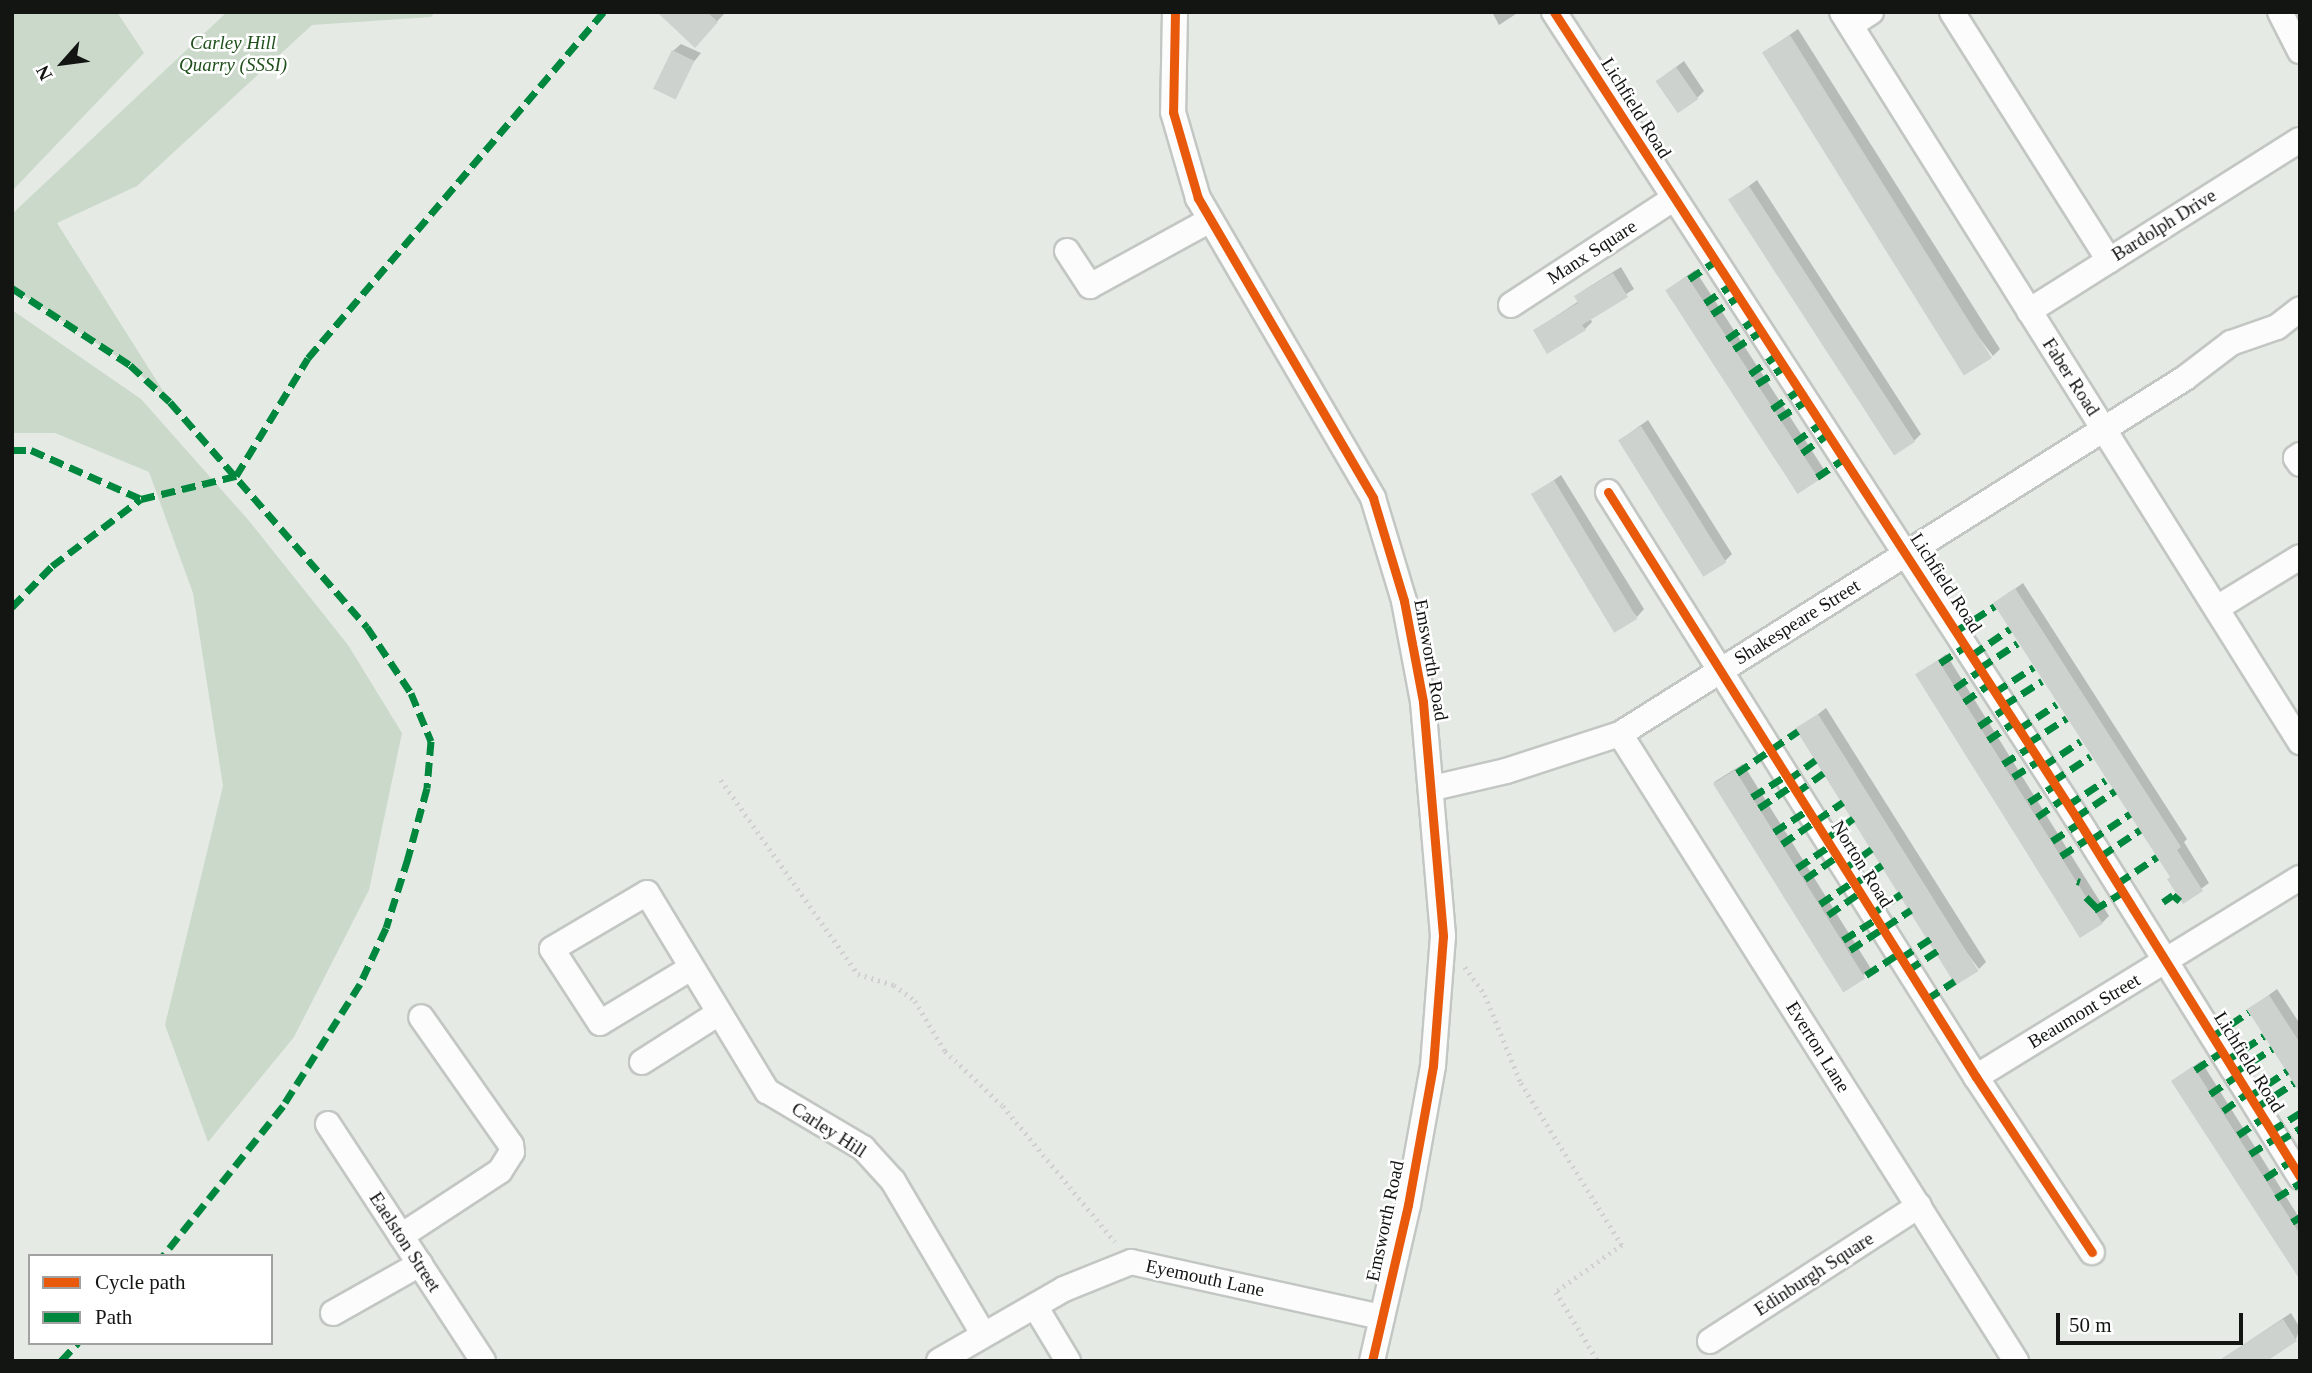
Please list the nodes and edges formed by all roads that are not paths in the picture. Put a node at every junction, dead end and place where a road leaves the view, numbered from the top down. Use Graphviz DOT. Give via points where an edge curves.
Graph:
graph roads {
  1 [pos="1175,12"];
  2 [pos="1554,12"];
  3 [pos="1952,12"];
  4 [pos="2280,12"];
  5 [pos="1855,17"];
  6 [pos="2300,51"];
  7 [pos="2300,140"];
  8 [pos="1673,199"];
  9 [pos="1210,220"];
  10 [pos="1067,251"];
  11 [pos="2109,260"];
  12 [pos="1511,305"];
  13 [pos="2300,309"];
  14 [pos="2029,311"];
  15 [pos="2104,428"];
  16 [pos="2300,455"];
  17 [pos="2300,464"];
  18 [pos="1608,492"];
  19 [pos="1906,553"];
  20 [pos="2300,557"];
  21 [pos="2217,608"];
  22 [pos="1720,672"];
  23 [pos="1620,734"];
  24 [pos="2300,741"];
  25 [pos="1433,788"];
  26 [pos="2300,878"];
  27 [pos="2167,961"];
  28 [pos="691,968"];
  29 [pos="719,1013"];
  30 [pos="421,1017"];
  31 [pos="642,1062"];
  32 [pos="1976,1077"];
  33 [pos="328,1124"];
  34 [pos="2300,1177"];
  35 [pos="1919,1206"];
  36 [pos="401,1236"];
  37 [pos="2092,1252"];
  38 [pos="420,1264"];
  39 [pos="1035,1306"];
  40 [pos="333,1313"];
  41 [pos="1382,1317"];
  42 [pos="983,1334"];
  43 [pos="1710,1341"];
  44 [pos="482,1361"];
  45 [pos="939,1361"];
  46 [pos="1068,1361"];
  47 [pos="1372,1361"];
  48 [pos="2016,1361"];
  1 -- 9 [label="street, Emsworth Road" via="1173,113 1198,198"];
  2 -- 8 [label="street, Lichfield Road"];
  3 -- 11 [label="street"];
  4 -- 6 [label="street"];
  5 -- 14 [label="street, Faber Road"];
  7 -- 11 [label="street, Bardolph Drive"];
  8 -- 12 [label="street, Manx Square"];
  8 -- 19 [label="street, Lichfield Road"];
  9 -- 10 [label="street" via="1090,286"];
  9 -- 25 [label="street, Emsworth Road" via="1373,498 1404,601"];
  11 -- 14 [label="street, Bardolph Drive"];
  13 -- 15 [label="street, Shakespeare Street" via="2277,327 2231,343"];
  14 -- 15 [label="street, Faber Road"];
  15 -- 19 [label="street, Shakespeare Street"];
  15 -- 21 [label="street, Faber Road"];
  16 -- 17 [label="street" via="2296,458"];
  18 -- 22 [label="street, Norton Road"];
  19 -- 22 [label="street, Shakespeare Street"];
  19 -- 27 [label="street, Lichfield Road"];
  20 -- 21 [label="street"];
  21 -- 24 [label="street, Faber Road"];
  22 -- 23 [label="street, Shakespeare Street"];
  22 -- 32 [label="street, Norton Road"];
  23 -- 25 [label="street, Shakespeare Street" via="1506,771"];
  23 -- 35 [label="street, Everton Lane"];
  25 -- 41 [label="street, Emsworth Road" via="1443,936 1433,1066"];
  26 -- 27 [label="street, Beaumont Street"];
  27 -- 32 [label="street, Beaumont Street"];
  27 -- 34 [label="street, Lichfield Road"];
  28 -- 28 [label="street, Carley Hill" via="647,893 552,949 600,1023"];
  28 -- 29 [label="street, Carley Hill"];
  29 -- 31 [label="street"];
  29 -- 42 [label="street, Carley Hill" via="767,1091 863,1148 893,1181"];
  30 -- 36 [label="street" via="512,1152 500,1171"];
  32 -- 37 [label="street, Norton Road"];
  33 -- 36 [label="street, Eaelston Street"];
  35 -- 43 [label="street, Edinburgh Square"];
  35 -- 48 [label="street, Everton Lane"];
  36 -- 38 [label="street, Eaelston Street"];
  38 -- 40 [label="street"];
  38 -- 44 [label="street, Eaelston Street"];
  39 -- 41 [label="street, Eyemouth Lane" via="1130,1262"];
  39 -- 42 [label="street, Eyemouth Lane"];
  39 -- 46 [label="street"];
  41 -- 47 [label="street, Emsworth Road"];
  42 -- 45 [label="street, Eyemouth Lane"];
}
